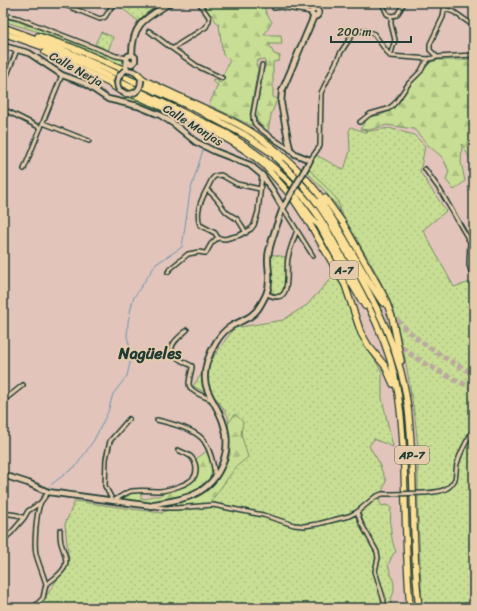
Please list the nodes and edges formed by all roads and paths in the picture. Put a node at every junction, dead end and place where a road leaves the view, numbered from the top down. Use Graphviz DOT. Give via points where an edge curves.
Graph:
graph roads {
  1 [pos="60,3"];
  2 [pos="114,3"];
  3 [pos="170,3"];
  4 [pos="199,3"];
  5 [pos="316,3"];
  6 [pos="382,3"];
  7 [pos="404,3"];
  8 [pos="445,3"];
  9 [pos="274,8"];
  10 [pos="444,9"];
  11 [pos="314,13"];
  12 [pos="3,15"];
  13 [pos="391,16"];
  14 [pos="474,25"];
  15 [pos="3,27"];
  16 [pos="149,31"];
  17 [pos="20,32"];
  18 [pos="3,33"];
  19 [pos="30,42"];
  20 [pos="3,46"];
  21 [pos="174,49"];
  22 [pos="18,50"];
  23 [pos="132,55"];
  24 [pos="474,55"];
  25 [pos="390,56"];
  26 [pos="437,57"];
  27 [pos="127,59"];
  28 [pos="428,59"];
  29 [pos="132,64"];
  30 [pos="262,65"];
  31 [pos="126,70"];
  32 [pos="132,71"];
  33 [pos="138,74"];
  34 [pos="62,75"];
  35 [pos="222,78"];
  36 [pos="3,85"];
  37 [pos="120,91"];
  38 [pos="130,94"];
  39 [pos="118,101"];
  40 [pos="3,109"];
  41 [pos="43,122"];
  42 [pos="360,122"];
  43 [pos="41,128"];
  44 [pos="89,141"];
  45 [pos="290,149"];
  46 [pos="276,158"];
  47 [pos="309,162"];
  48 [pos="266,167"];
  49 [pos="24,169"];
  50 [pos="425,169"];
  51 [pos="262,175"];
  52 [pos="306,178"];
  53 [pos="289,182"];
  54 [pos="260,189"];
  55 [pos="207,190"];
  56 [pos="283,208"];
  57 [pos="320,226"];
  58 [pos="338,228"];
  59 [pos="297,230"];
  60 [pos="246,233"];
  61 [pos="218,238"];
  62 [pos="313,256"];
  63 [pos="168,272"];
  64 [pos="474,275"];
  65 [pos="266,294"];
  66 [pos="383,304"];
  67 [pos="372,313"];
  68 [pos="187,330"];
  69 [pos="23,385"];
  70 [pos="406,396"];
  71 [pos="212,400"];
  72 [pos="398,400"];
  73 [pos="3,401"];
  74 [pos="129,419"];
  75 [pos="157,420"];
  76 [pos="474,430"];
  77 [pos="178,450"];
  78 [pos="3,475"];
  79 [pos="216,476"];
  80 [pos="48,492"];
  81 [pos="113,501"];
  82 [pos="165,502"];
  83 [pos="40,503"];
  84 [pos="152,506"];
  85 [pos="165,508"];
  86 [pos="357,512"];
  87 [pos="3,513"];
  88 [pos="24,518"];
  89 [pos="60,530"];
  90 [pos="3,540"];
  91 [pos="46,584"];
  92 [pos="33,608"];
  93 [pos="384,608"];
  94 [pos="410,608"];
  95 [pos="419,608"];
  1 -- 2 [label="street" via="100,19 104,18"];
  3 -- 23 [label="street" via="140,24 134,34"];
  4 -- 21 [label="street" via="209,17 206,27"];
  5 -- 11 [label="street"];
  6 -- 13 [label="street" via="387,14"];
  7 -- 13 [label="street" via="397,15"];
  8 -- 10 [label="street"];
  9 -- 11 [label="street"];
  10 -- 14 [label="street" via="454,12"];
  10 -- 26 [label="street" via="443,17 430,44 430,50"];
  11 -- 45 [label="street" via="282,91 281,103"];
  12 -- 27 [label="street" via="18,18"];
  13 -- 25 [label="street" via="395,40"];
  15 -- 17 [label="highway"];
  16 -- 21 [label="street"];
  17 -- 31 [label="highway" via="59,42"];
  17 -- 46 [label="highway" via="207,115 245,135"];
  18 -- 19 [label="highway"];
  19 -- 37 [label="highway" via="65,62 109,82"];
  19 -- 53 [label="highway" via="72,59 228,134 272,165"];
  20 -- 22 [label="street, Calle Nerja"];
  21 -- 35 [label="street" via="197,66"];
  22 -- 34 [label="street, Calle Nerja" via="32,55"];
  22 -- 36 [label="street"];
  23 -- 27 [label="street"];
  23 -- 29 [label="street" via="136,60"];
  24 -- 26 [label="street"];
  25 -- 28 [label="street"];
  25 -- 47 [label="street" via="374,34 364,30 354,32 321,93 320,146"];
  26 -- 28 [label="street"];
  27 -- 29 [label="street"];
  27 -- 31 [label="street"];
  28 -- 42 [label="street" via="392,106 370,114"];
  29 -- 32 [label="street"];
  30 -- 45 [label="street" via="253,114 255,124"];
  31 -- 32 [label="street"];
  31 -- 37 [label="street, bridge" via="118,77 117,86"];
  32 -- 33 [label="street"];
  33 -- 38 [label="street, bridge" via="141,80 139,90"];
  33 -- 52 [label="highway" via="148,82 252,133"];
  34 -- 39 [label="street, Calle Nerja" via="84,83 108,99"];
  34 -- 41 [label="street"];
  37 -- 38 [label="street"];
  37 -- 39 [label="street"];
  38 -- 48 [label="highway" via="215,132 239,146"];
  39 -- 51 [label="street, Calle Monjas" via="160,115 196,142 214,152 250,165"];
  40 -- 43 [label="street"];
  41 -- 43 [label="street"];
  41 -- 44 [label="street"];
  43 -- 49 [label="street"];
  45 -- 47 [label="street"];
  46 -- 58 [label="highway, A-7" via="285,162 309,187"];
  46 -- 70 [label="highway, AP-7" via="316,200 369,292 394,349"];
  47 -- 56 [label="street, bridge"];
  48 -- 57 [label="highway" via="294,194"];
  48 -- 72 [label="highway" via="302,211 334,265 348,291 361,333 385,366"];
  50 -- 64 [label="street" via="470,242 470,265"];
  51 -- 54 [label="street"];
  51 -- 56 [label="street, Calle Monjas"];
  52 -- 58 [label="highway" via="326,204"];
  52 -- 70 [label="highway" via="343,222 388,306 405,377"];
  53 -- 57 [label="highway, A-7"];
  53 -- 67 [label="highway, AP-7" via="305,198 328,231"];
  54 -- 55 [label="street" via="237,184 220,175 215,176"];
  54 -- 60 [label="street" via="254,225"];
  55 -- 60 [label="street" via="215,196 227,213 236,218"];
  55 -- 61 [label="street" via="198,207 198,220 200,225 215,233"];
  56 -- 59 [label="street"];
  56 -- 65 [label="street" via="269,251 269,282"];
  57 -- 67 [label="highway, A-7" via="354,288"];
  58 -- 66 [label="highway, A-7"];
  59 -- 62 [label="street"];
  59 -- 65 [label="street" via="287,259 285,292 278,296"];
  60 -- 61 [label="street" via="225,239"];
  61 -- 63 [label="street" via="206,253 188,254"];
  65 -- 71 [label="street" via="256,312 230,327 214,346 205,371 205,380"];
  67 -- 72 [label="highway, AP-7" via="389,356"];
  68 -- 71 [label="street" via="176,340 173,354 192,366 190,388"];
  69 -- 73 [label="street"];
  70 -- 95 [label="highway, AP-7" via="410,428"];
  71 -- 79 [label="street" via="223,420 227,443 226,456"];
  72 -- 94 [label="highway, AP-7" via="403,448"];
  74 -- 81 [label="street" via="110,441 106,459 105,486"];
  75 -- 79 [label="street" via="196,434 204,440"];
  76 -- 86 [label="street, bridge" via="461,452 455,479 449,487 439,492 382,494"];
  77 -- 81 [label="street" via="195,460 196,472 193,479 172,488 131,491"];
  78 -- 80 [label="street"];
  79 -- 82 [label="street" via="208,486 195,494"];
  80 -- 81 [label="street"];
  80 -- 83 [label="street"];
  81 -- 84 [label="street"];
  82 -- 84 [label="street"];
  82 -- 85 [label="street"];
  83 -- 88 [label="street" via="28,511"];
  83 -- 91 [label="street" via="35,547"];
  84 -- 85 [label="street"];
  85 -- 86 [label="street" via="213,505 304,526"];
  86 -- 93 [label="street" via="377,552 375,572"];
  87 -- 88 [label="street"];
  88 -- 90 [label="street"];
  89 -- 91 [label="street" via="66,565"];
  91 -- 92 [label="street" via="43,598"];
}
